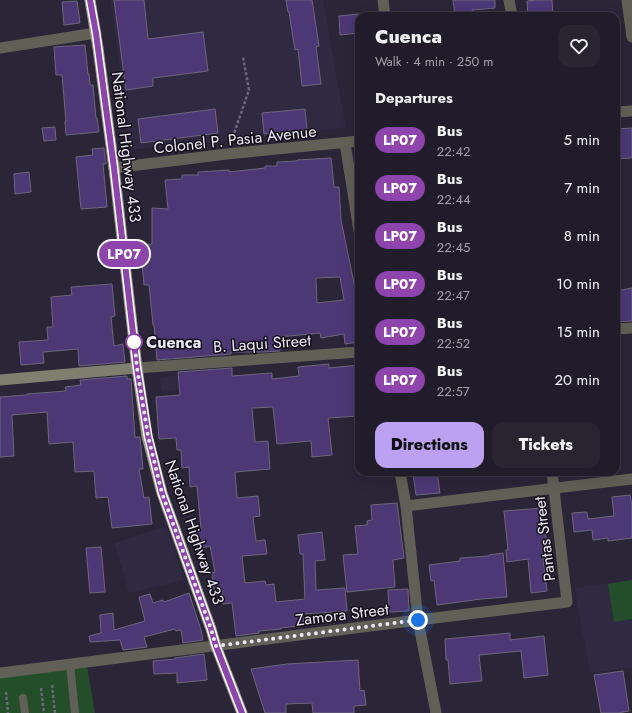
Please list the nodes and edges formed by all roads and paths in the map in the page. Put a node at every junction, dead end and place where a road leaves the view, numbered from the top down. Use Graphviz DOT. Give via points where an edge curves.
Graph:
graph roads {
  1 [pos="90,0"];
  2 [pos="383,0"];
  3 [pos="509,0"];
  4 [pos="627,0"];
  5 [pos="384,12"];
  6 [pos="511,12"];
  7 [pos="96,33"];
  8 [pos="632,37"];
  9 [pos="0,48"];
  10 [pos="243,57"];
  11 [pos="632,111"];
  12 [pos="620,112"];
  13 [pos="355,142"];
  14 [pos="345,143"];
  15 [pos="227,154"];
  16 [pos="114,168"];
  17 [pos="355,206"];
  18 [pos="632,328"];
  19 [pos="620,329"];
  20 [pos="355,352"];
  21 [pos="137,368"];
  22 [pos="0,380"];
  23 [pos="401,476"];
  24 [pos="552,476"];
  25 [pos="632,479"];
  26 [pos="554,489"];
  27 [pos="406,506"];
  28 [pos="568,602"];
  29 [pos="418,620"];
  30 [pos="216,646"];
  31 [pos="70,664"];
  32 [pos="0,673"];
  33 [pos="52,685"];
  34 [pos="41,688"];
  35 [pos="6,692"];
  36 [pos="23,698"];
  37 [pos="8,713"];
  38 [pos="24,713"];
  39 [pos="44,713"];
  40 [pos="56,713"];
  41 [pos="75,713"];
  42 [pos="242,713"];
  43 [pos="436,713"];
  1 -- 7 [label="main road, National Highway 433"];
  2 -- 5 [label="street"];
  3 -- 6 [label="street"];
  4 -- 8 [label="street"];
  7 -- 9 [label="street"];
  7 -- 16 [label="main road, National Highway 433"];
  10 -- 15 [label="path" via="249,90"];
  11 -- 12 [label="street"];
  13 -- 14 [label="street, Colonel P. Pasia Avenue"];
  14 -- 15 [label="street, Colonel P. Pasia Avenue"];
  14 -- 17 [label="street"];
  15 -- 16 [label="street, Colonel P. Pasia Avenue"];
  16 -- 21 [label="main road, National Highway 433"];
  18 -- 19 [label="street"];
  20 -- 21 [label="street, B. Laqui Street"];
  21 -- 22 [label="main road, B. Laqui Street"];
  21 -- 30 [label="main road, National Highway 433" via="148,436 162,493"];
  23 -- 27 [label="street"];
  24 -- 26 [label="street, Pantas Street"];
  25 -- 26 [label="street"];
  26 -- 27 [label="street"];
  26 -- 28 [label="street, Pantas Street"];
  27 -- 29 [label="street"];
  28 -- 29 [label="street, Zamora Street"];
  29 -- 30 [label="street, Zamora Street"];
  29 -- 43 [label="street"];
  30 -- 31 [label="street, Zamora Street"];
  30 -- 42 [label="main road, National Highway 433"];
  31 -- 32 [label="street, Zamora Street"];
  31 -- 41 [label="lane"];
  33 -- 40 [label="path"];
  34 -- 39 [label="path"];
  35 -- 37 [label="path"];
  36 -- 38 [label="lane"];
}
